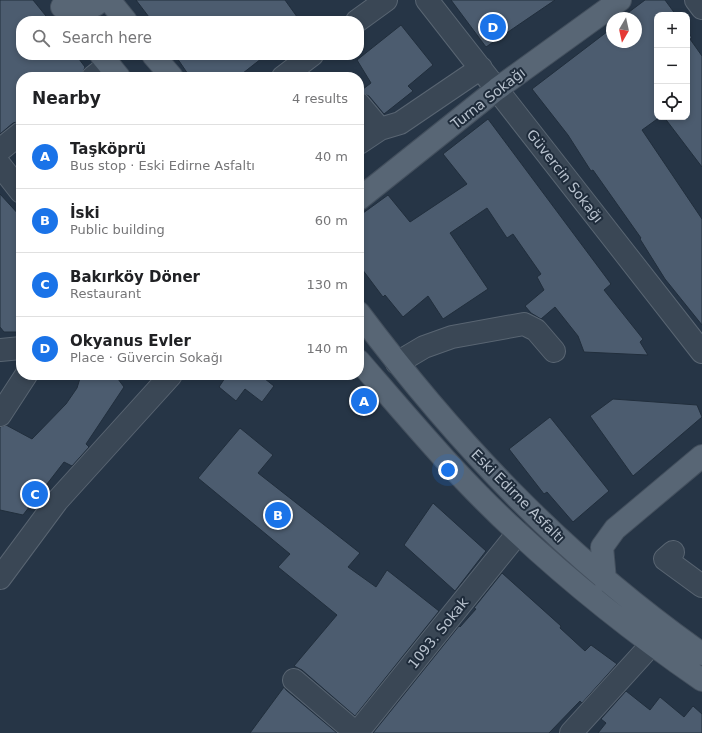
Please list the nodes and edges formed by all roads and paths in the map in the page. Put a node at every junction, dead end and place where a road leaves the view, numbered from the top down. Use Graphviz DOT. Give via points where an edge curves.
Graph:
graph roads {
  1 [pos="102,0"];
  2 [pos="109,0"];
  3 [pos="386,0"];
  4 [pos="427,0"];
  5 [pos="620,0"];
  6 [pos="696,0"];
  7 [pos="702,8"];
  8 [pos="64,9"];
  9 [pos="122,16"];
  10 [pos="364,16"];
  11 [pos="157,60"];
  12 [pos="305,60"];
  13 [pos="481,68"];
  14 [pos="168,72"];
  15 [pos="290,72"];
  16 [pos="497,90"];
  17 [pos="364,110"];
  18 [pos="380,129"];
  19 [pos="16,137"];
  20 [pos="364,140"];
  21 [pos="0,150"];
  22 [pos="0,165"];
  23 [pos="16,186"];
  24 [pos="364,195"];
  25 [pos="364,320"];
  26 [pos="554,350"];
  27 [pos="702,352"];
  28 [pos="397,363"];
  29 [pos="364,367"];
  30 [pos="23,380"];
  31 [pos="166,380"];
  32 [pos="0,416"];
  33 [pos="702,456"];
  34 [pos="518,533"];
  35 [pos="673,552"];
  36 [pos="0,578"];
  37 [pos="605,580"];
  38 [pos="702,586"];
  39 [pos="651,645"];
  40 [pos="702,654"];
  41 [pos="294,680"];
  42 [pos="702,680"];
  43 [pos="357,733"];
  44 [pos="571,733"];
  1 -- 8 [label="main road" via="94,7 79,12"];
  2 -- 9 [label="main road"];
  3 -- 10 [label="street"];
  4 -- 13 [label="street, Güvercin Sokağı"];
  5 -- 16 [label="main road, Turna Sokağı"];
  6 -- 7 [label="street"];
  11 -- 14 [label="main road"];
  12 -- 15 [label="street"];
  13 -- 16 [label="street, Güvercin Sokağı"];
  13 -- 18 [label="street" via="400,123"];
  16 -- 24 [label="main road, Turna Sokağı"];
  16 -- 27 [label="street, Güvercin Sokağı"];
  17 -- 18 [label="street"];
  18 -- 20 [label="street"];
  19 -- 21 [label="street"];
  22 -- 23 [label="street"];
  25 -- 28 [label="main road, Eski Edirne Asfaltı"];
  26 -- 28 [label="street" via="536,330 524,324 452,337 424,348"];
  28 -- 37 [label="main road, Eski Edirne Asfaltı" via="443,419 506,488"];
  29 -- 34 [label="main road, Eski Edirne Asfaltı" via="413,423"];
  30 -- 32 [label="street"];
  31 -- 36 [label="street" via="57,501"];
  33 -- 37 [label="main road" via="607,538 602,547"];
  34 -- 39 [label="main road, Eski Edirne Asfaltı"];
  34 -- 43 [label="street, 1093. Sokak"];
  35 -- 38 [label="street" via="664,559"];
  37 -- 40 [label="main road, Eski Edirne Asfaltı"];
  39 -- 42 [label="main road, Eski Edirne Asfaltı"];
  39 -- 44 [label="street"];
  41 -- 43 [label="street"];
}
